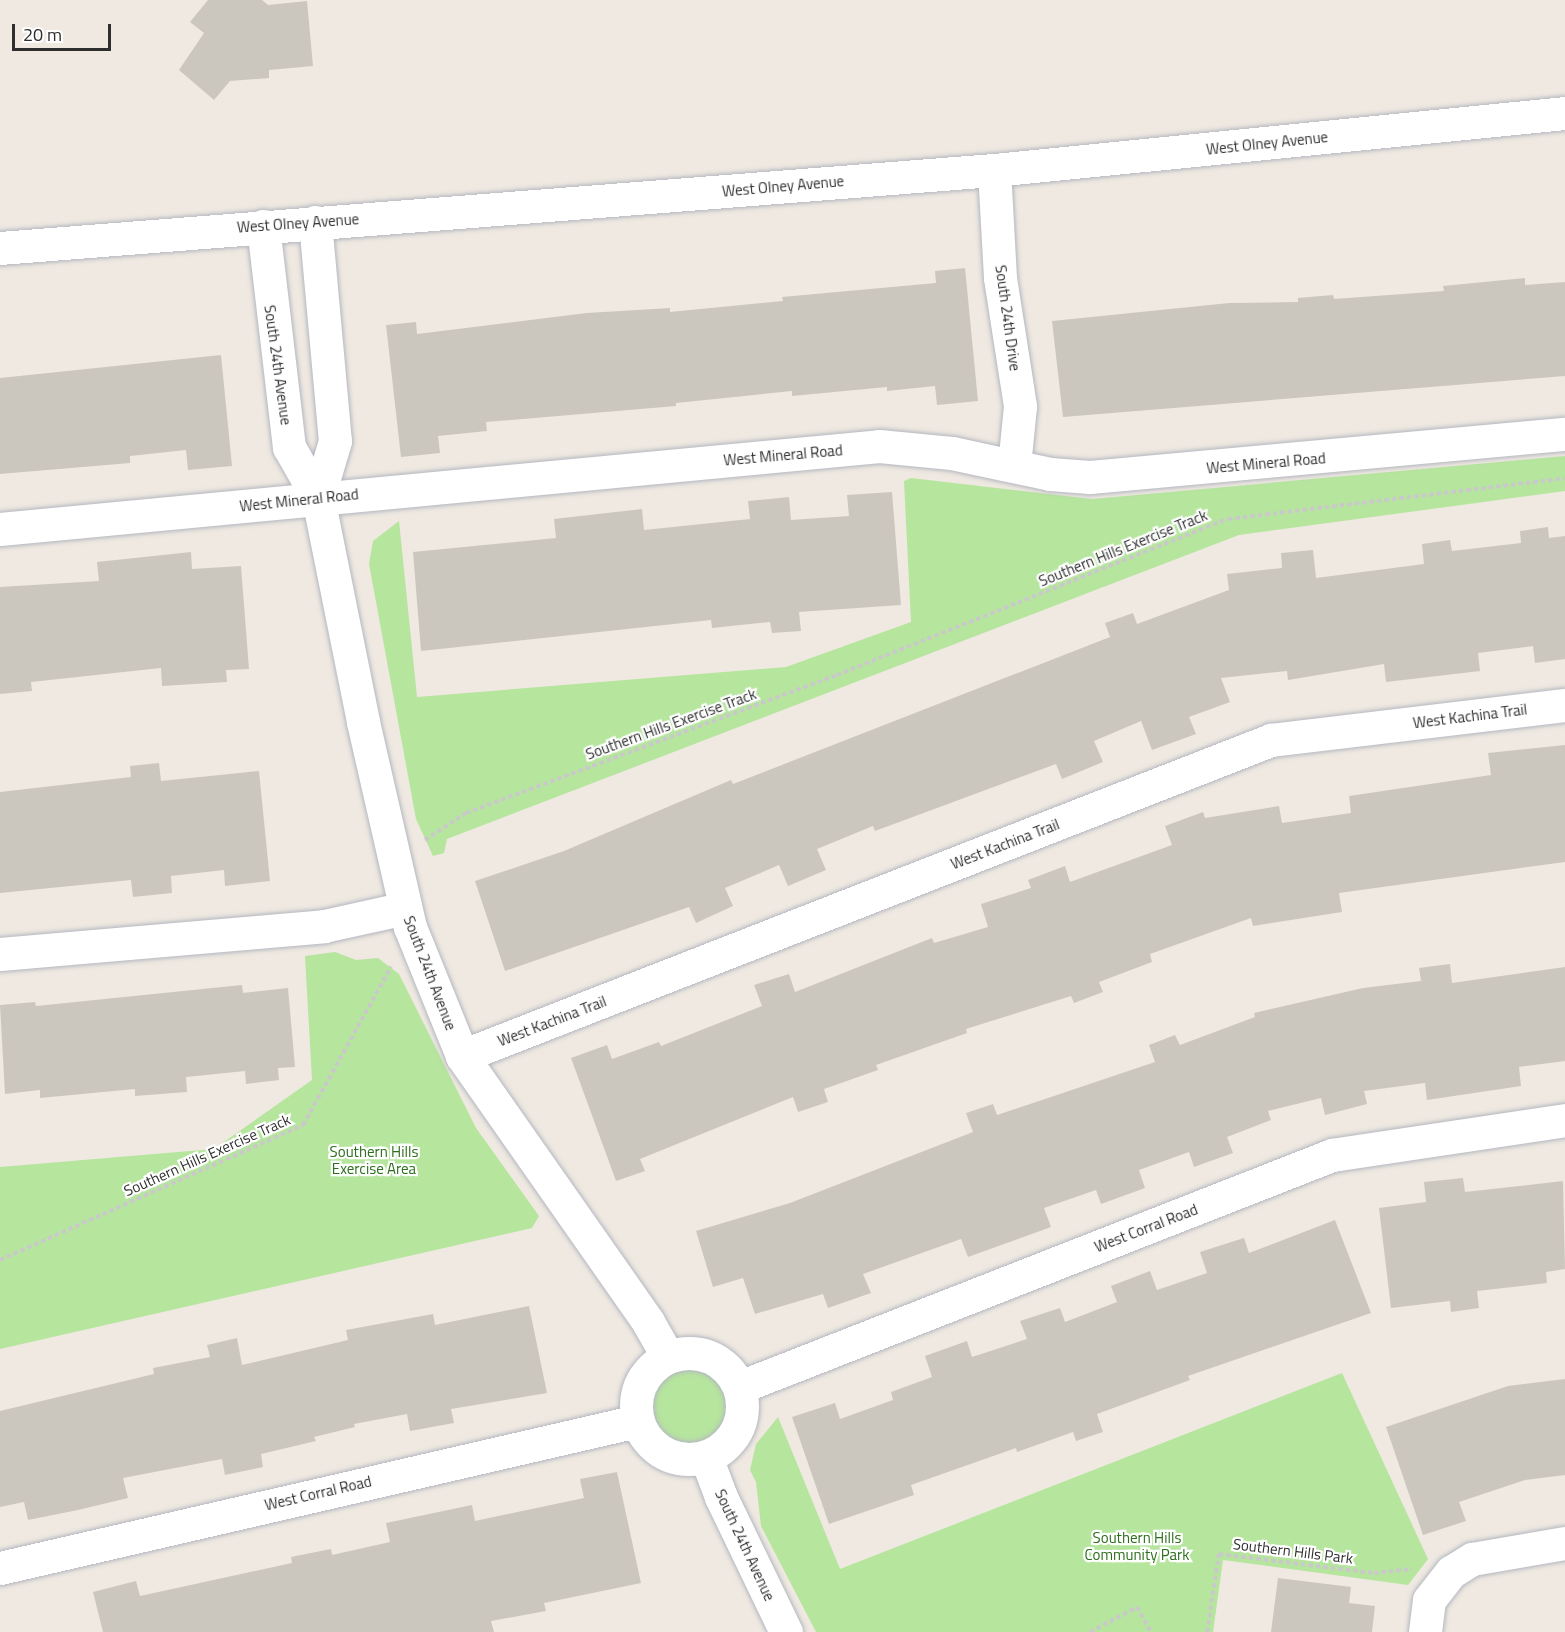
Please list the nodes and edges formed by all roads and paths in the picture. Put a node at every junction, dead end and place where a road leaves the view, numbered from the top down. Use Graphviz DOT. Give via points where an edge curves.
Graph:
graph roads {
  1 [pos="1565,113"];
  2 [pos="994,170"];
  3 [pos="315,222"];
  4 [pos="263,226"];
  5 [pos="0,248"];
  6 [pos="328,373"];
  7 [pos="279,377"];
  8 [pos="1565,434"];
  9 [pos="1014,466"];
  10 [pos="1565,478"];
  11 [pos="318,498"];
  12 [pos="0,529"];
  13 [pos="1565,705"];
  14 [pos="419,848"];
  15 [pos="409,920"];
  16 [pos="0,954"];
  17 [pos="462,1056"];
  18 [pos="1565,1120"];
  19 [pos="0,1260"];
  20 [pos="668,1357"];
  21 [pos="740,1387"];
  22 [pos="638,1421"];
  23 [pos="706,1457"];
  24 [pos="1565,1543"];
  25 [pos="0,1568"];
  26 [pos="1438,1585"];
  27 [pos="786,1632"];
  28 [pos="1090,1632"];
  29 [pos="1151,1632"];
  30 [pos="1208,1632"];
  31 [pos="1425,1632"];
  1 -- 2 [label="street, West Olney Avenue"];
  2 -- 3 [label="street, West Olney Avenue"];
  2 -- 9 [label="street, South 24th Drive" via="1000,278 1020,406"];
  3 -- 4 [label="street, West Olney Avenue"];
  3 -- 6 [label="street, South 24th Avenue"];
  4 -- 5 [label="street, West Olney Avenue"];
  4 -- 7 [label="street, South 24th Avenue"];
  6 -- 7 [label="street"];
  6 -- 11 [label="street, South 24th Avenue" via="335,441"];
  7 -- 11 [label="street, South 24th Avenue" via="289,447"];
  8 -- 9 [label="street, West Mineral Road" via="1090,477"];
  9 -- 11 [label="street, West Mineral Road" via="952,453 879,446"];
  10 -- 14 [label="path, Southern Hills Exercise Track" via="1228,519 826,680 466,813 423,841"];
  11 -- 12 [label="street, West Mineral Road"];
  11 -- 15 [label="street, South 24th Avenue"];
  13 -- 17 [label="street, West Kachina Trail" via="1270,740"];
  15 -- 16 [label="street"];
  15 -- 17 [label="street, South 24th Avenue"];
  15 -- 19 [label="path, Southern Hills Exercise Track" via="303,1125"];
  17 -- 20 [label="street, South 24th Avenue" via="648,1322"];
  18 -- 21 [label="street, West Corral Road" via="1332,1155"];
  20 -- 21 [label="street" via="698,1353 717,1360"];
  20 -- 22 [label="street" via="647,1373 637,1392"];
  21 -- 23 [label="street" via="740,1426 728,1444"];
  22 -- 23 [label="street" via="656,1449 681,1459"];
  22 -- 25 [label="street, West Corral Road"];
  23 -- 27 [label="street, South 24th Avenue"];
  24 -- 26 [label="street" via="1472,1559"];
  26 -- 30 [label="path, Southern Hills Park" via="1408,1566 1374,1573 1219,1554"];
  26 -- 31 [label="street" via="1429,1600"];
  28 -- 29 [label="path" via="1137,1607"];
}
